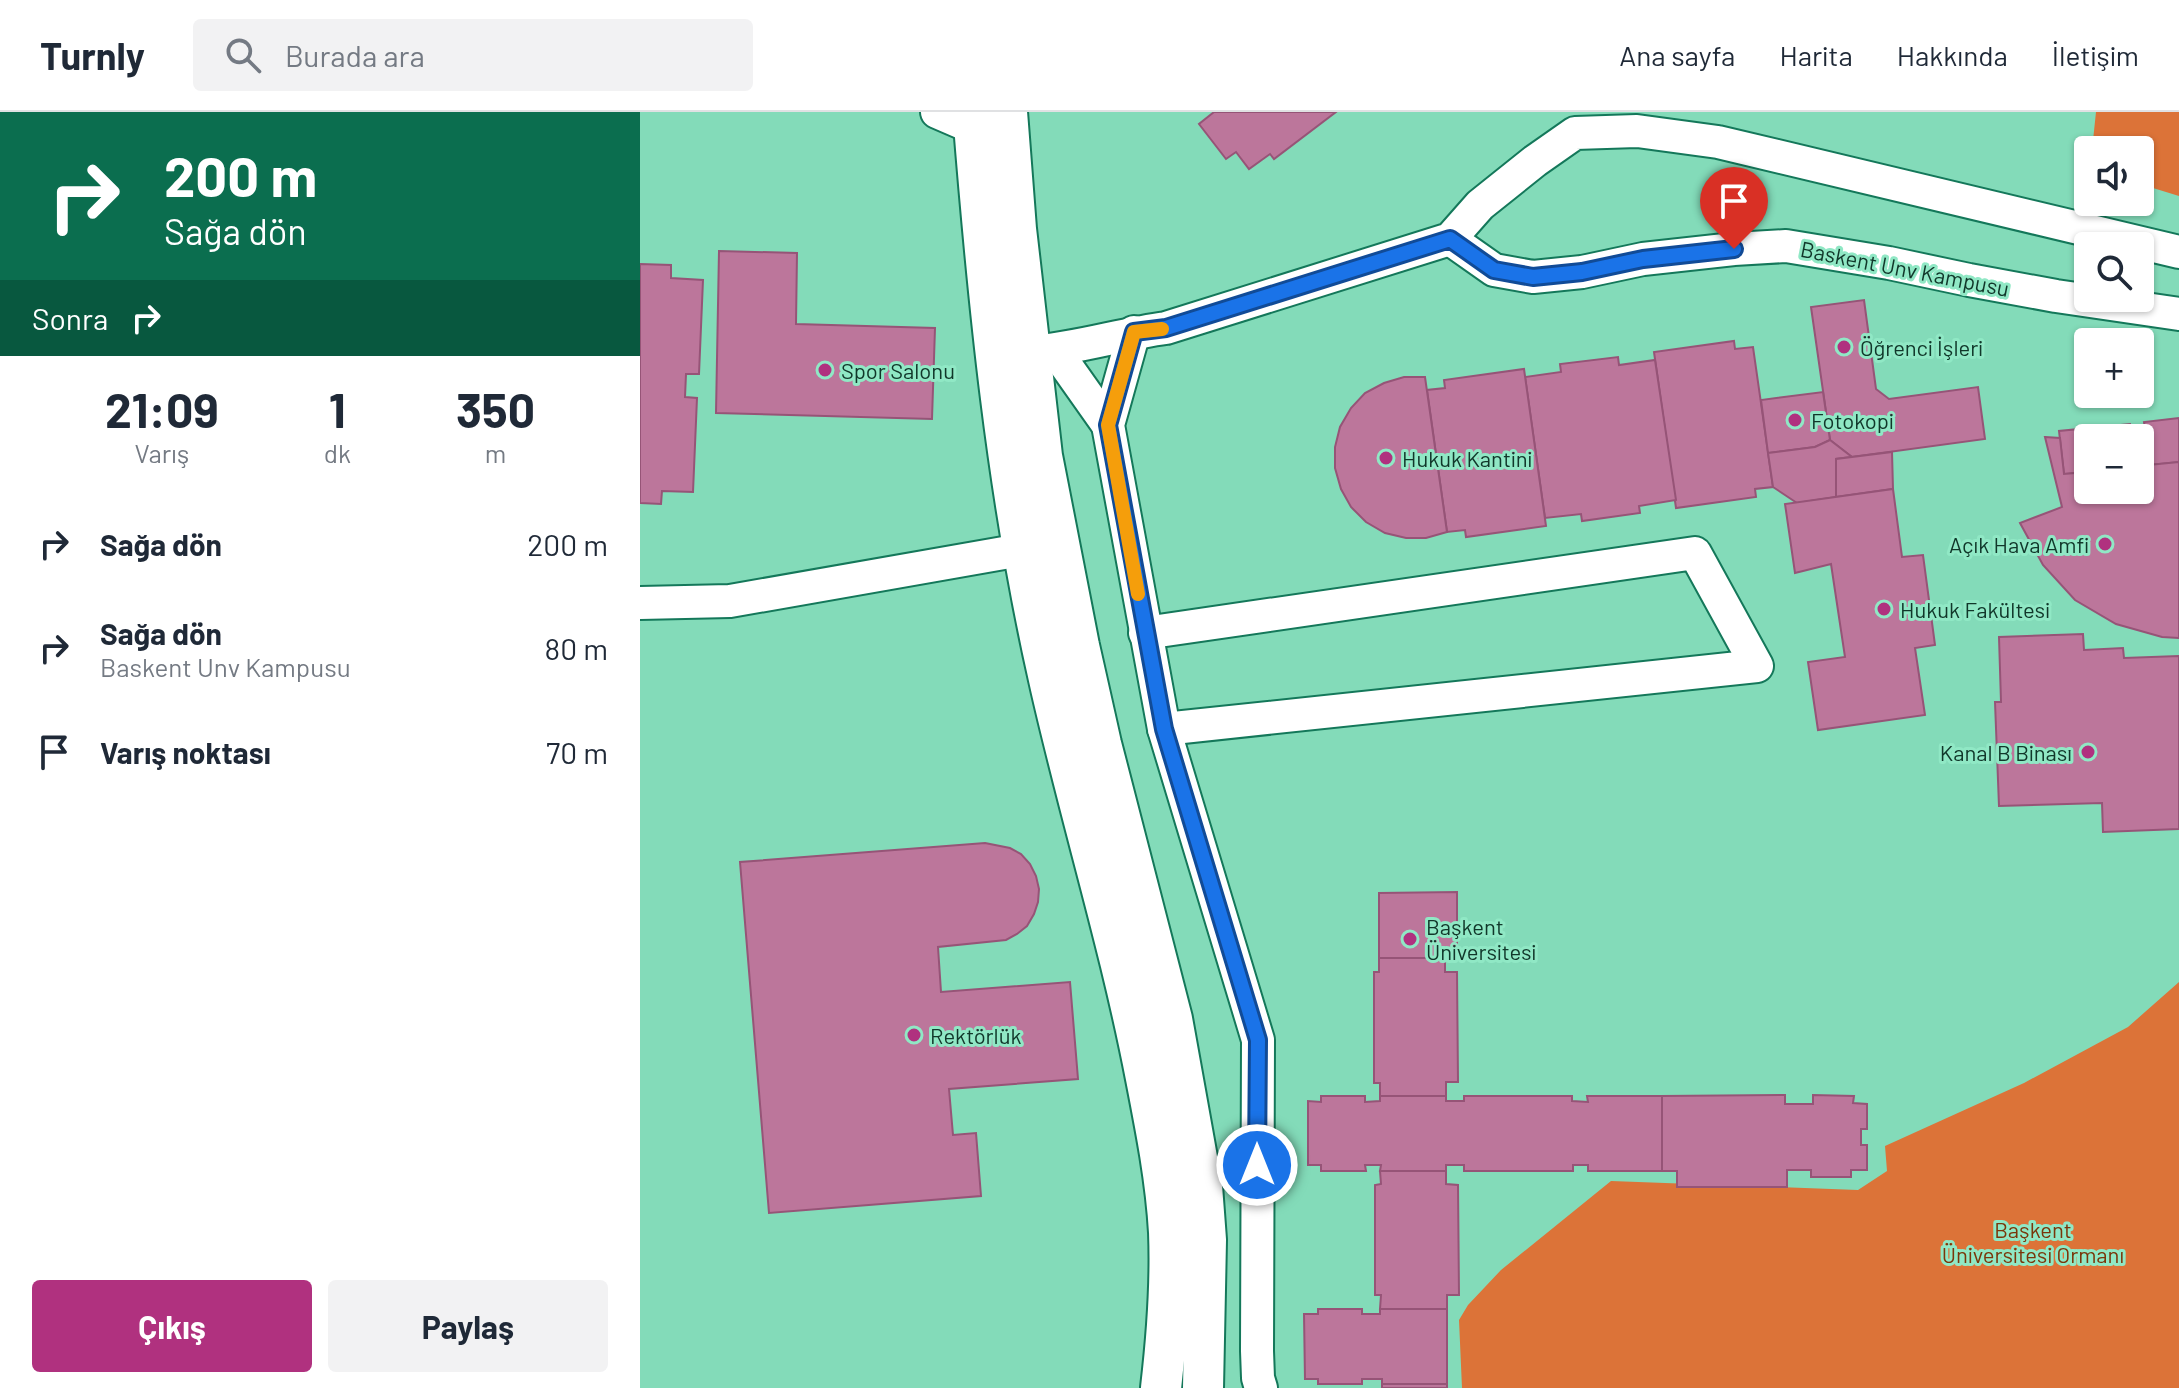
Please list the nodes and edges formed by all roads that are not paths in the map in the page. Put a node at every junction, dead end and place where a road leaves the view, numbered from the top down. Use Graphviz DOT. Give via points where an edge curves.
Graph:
graph roads {
  1 [pos="937,112"];
  2 [pos="985,117"];
  3 [pos="1450,239"];
  4 [pos="2179,252"];
  5 [pos="2179,314"];
  6 [pos="1134,332"];
  7 [pos="1027,352"];
  8 [pos="1108,425"];
  9 [pos="1042,546"];
  10 [pos="640,603"];
  11 [pos="1145,633"];
  12 [pos="1164,729"];
  13 [pos="1161,1388"];
  14 [pos="1203,1388"];
  15 [pos="1261,1388"];
  1 -- 2 [label="street"];
  2 -- 7 [label="street" via="1016,229 1008,309"];
  3 -- 4 [label="street" via="1480,205 1575,133 1637,131 1718,142"];
  3 -- 5 [label="street, Baskent Unv Kampusu" via="1494,270 1533,277 1643,259 1786,246"];
  3 -- 6 [label="street" via="1166,328"];
  6 -- 7 [label="street"];
  6 -- 8 [label="street"];
  7 -- 8 [label="street"];
  7 -- 9 [label="street" via="1042,456"];
  8 -- 11 [label="street"];
  9 -- 10 [label="street" via="730,601"];
  9 -- 13 [label="street" via="1049,679 1133,1011 1163,1171 1169,1287"];
  9 -- 14 [label="street" via="1079,646 1172,1019 1202,1186"];
  11 -- 12 [label="street"];
  11 -- 12 [label="street" via="1695,553 1757,666"];
  12 -- 15 [label="street" via="1258,1040"];
}
